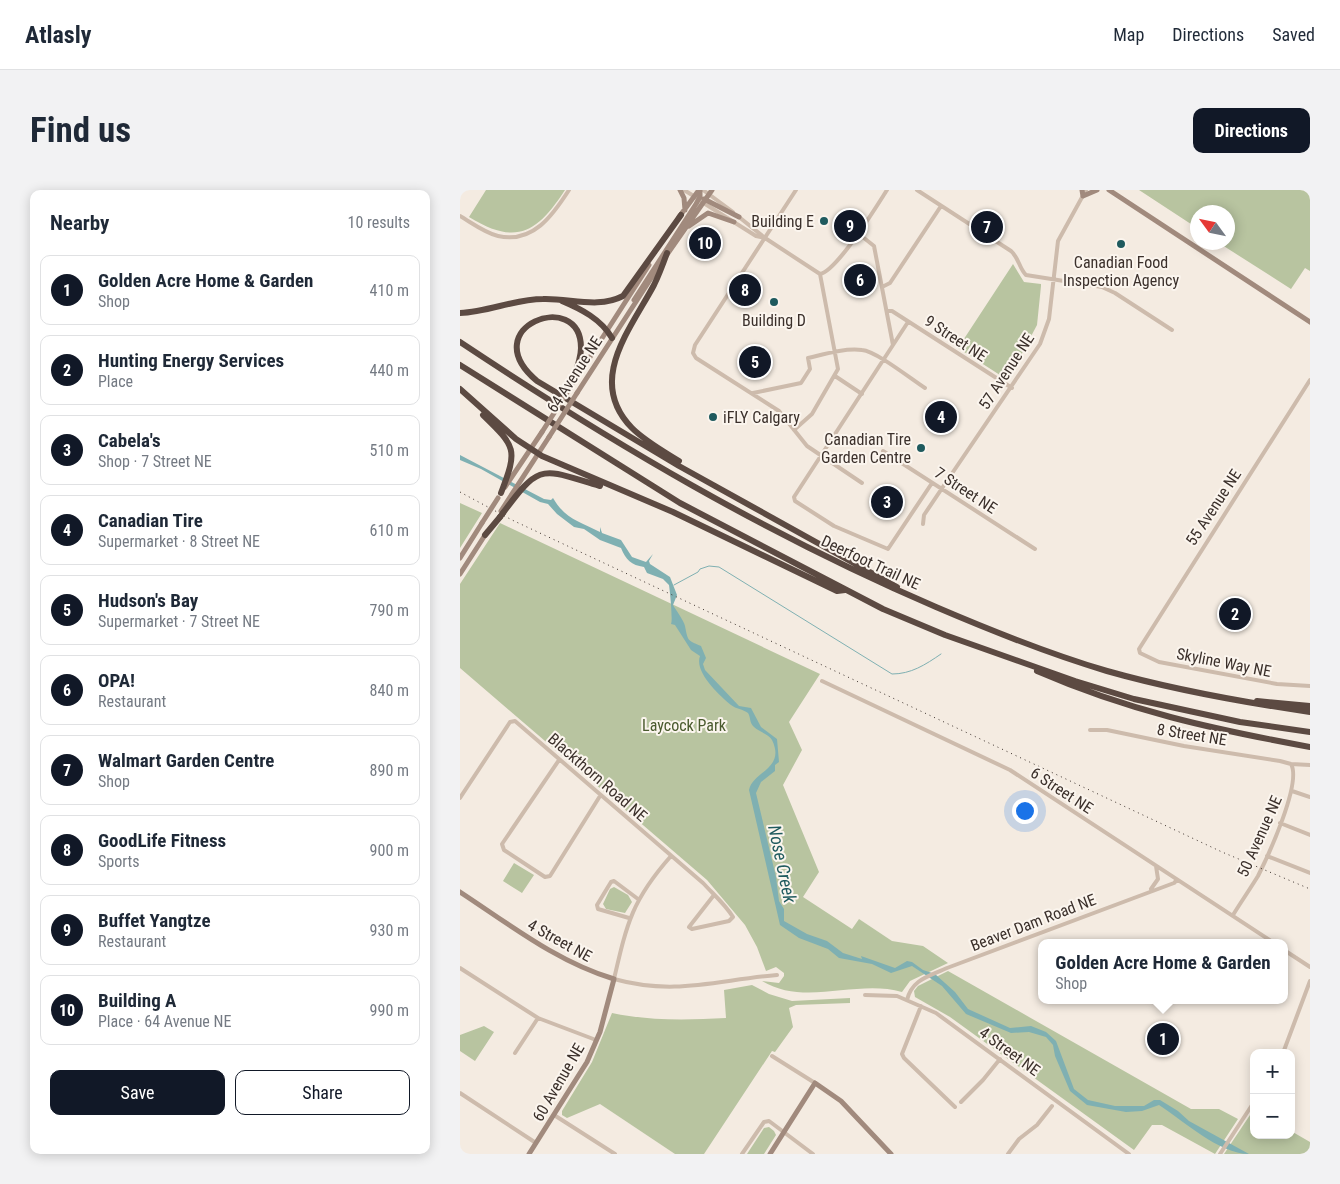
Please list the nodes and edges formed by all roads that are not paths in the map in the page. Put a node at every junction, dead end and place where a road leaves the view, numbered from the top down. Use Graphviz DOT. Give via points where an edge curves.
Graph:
graph roads {
  1 [pos="569,190"];
  2 [pos="680,190"];
  3 [pos="684,190"];
  4 [pos="796,190"];
  5 [pos="887,190"];
  6 [pos="916,190"];
  7 [pos="1086,190"];
  8 [pos="1097,190"];
  9 [pos="1105,190"];
  10 [pos="1109,190"];
  11 [pos="711,192"];
  12 [pos="1082,193"];
  13 [pos="700,194"];
  14 [pos="941,206"];
  15 [pos="683,213"];
  16 [pos="460,216"];
  17 [pos="739,217"];
  18 [pos="734,222"];
  19 [pos="681,233"];
  20 [pos="858,234"];
  21 [pos="765,238"];
  22 [pos="668,253"];
  23 [pos="820,274"];
  24 [pos="1053,279"];
  25 [pos="882,287"];
  26 [pos="558,300"];
  27 [pos="887,311"];
  28 [pos="460,313"];
  29 [pos="627,316"];
  30 [pos="908,322"];
  31 [pos="1310,322"];
  32 [pos="608,330"];
  33 [pos="1172,330"];
  34 [pos="612,338"];
  35 [pos="460,342"];
  36 [pos="893,345"];
  37 [pos="836,352"];
  38 [pos="883,361"];
  39 [pos="460,365"];
  40 [pos="835,376"];
  41 [pos="1310,380"];
  42 [pos="570,388"];
  43 [pos="925,388"];
  44 [pos="1012,388"];
  45 [pos="460,389"];
  46 [pos="753,393"];
  47 [pos="467,394"];
  48 [pos="862,394"];
  49 [pos="794,430"];
  50 [pos="530,449"];
  51 [pos="883,451"];
  52 [pos="538,454"];
  53 [pos="821,457"];
  54 [pos="862,483"];
  55 [pos="932,483"];
  56 [pos="941,489"];
  57 [pos="626,493"];
  58 [pos="500,495"];
  59 [pos="736,499"];
  60 [pos="497,518"];
  61 [pos="923,524"];
  62 [pos="486,535"];
  63 [pos="1035,549"];
  64 [pos="460,558"];
  65 [pos="460,574"];
  66 [pos="845,590"];
  67 [pos="974,624"];
  68 [pos="974,644"];
  69 [pos="1138,649"];
  70 [pos="822,681"];
  71 [pos="1310,686"];
  72 [pos="1241,702"];
  73 [pos="1310,706"];
  74 [pos="1310,712"];
  75 [pos="1090,730"];
  76 [pos="1310,732"];
  77 [pos="1310,745"];
  78 [pos="559,760"];
  79 [pos="1291,764"];
  80 [pos="1310,765"];
  81 [pos="462,790"];
  82 [pos="1292,791"];
  83 [pos="600,796"];
  84 [pos="1310,797"];
  85 [pos="460,798"];
  86 [pos="1280,823"];
  87 [pos="1310,835"];
  88 [pos="671,856"];
  89 [pos="1267,856"];
  90 [pos="1156,866"];
  91 [pos="1310,873"];
  92 [pos="1177,880"];
  93 [pos="1150,891"];
  94 [pos="460,892"];
  95 [pos="714,895"];
  96 [pos="638,899"];
  97 [pos="1233,915"];
  98 [pos="629,918"];
  99 [pos="1268,939"];
  100 [pos="1288,953"];
  101 [pos="1310,967"];
  102 [pos="460,968"];
  103 [pos="777,975"];
  104 [pos="614,978"];
  105 [pos="1310,981"];
  106 [pos="864,995"];
  107 [pos="908,1000"];
  108 [pos="921,1006"];
  109 [pos="538,1018"];
  110 [pos="596,1040"];
  111 [pos="1284,1049"];
  112 [pos="515,1053"];
  113 [pos="772,1056"];
  114 [pos="1000,1059"];
  115 [pos="814,1083"];
  116 [pos="460,1093"];
  117 [pos="962,1102"];
  118 [pos="1052,1106"];
  119 [pos="955,1107"];
  120 [pos="1250,1108"];
  121 [pos="554,1115"];
  122 [pos="784,1131"];
  123 [pos="536,1143"];
  124 [pos="528,1154"];
  125 [pos="615,1154"];
  126 [pos="742,1154"];
  127 [pos="770,1154"];
  128 [pos="813,1154"];
  129 [pos="891,1154"];
  130 [pos="1008,1154"];
  131 [pos="1129,1154"];
  132 [pos="1220,1154"];
  1 -- 16 [label="street" via="555,212 535,231 518,236 492,234"];
  2 -- 15 [label="street" via="684,198"];
  3 -- 13 [label="street"];
  4 -- 21 [label="street"];
  5 -- 20 [label="street"];
  6 -- 14 [label="street"];
  7 -- 12 [label="street, 57 Avenue NE"];
  8 -- 12 [label="street"];
  9 -- 10 [label="street"];
  10 -- 31 [label="street"];
  11 -- 13 [label="street, 64 Avenue NE"];
  11 -- 17 [label="street"];
  12 -- 24 [label="street, 57 Avenue NE" via="1062,231 1056,249"];
  13 -- 15 [label="street, 64 Avenue NE"];
  13 -- 17 [label="street"];
  13 -- 18 [label="street"];
  13 -- 19 [label="street, 64 Avenue NE"];
  13 -- 29 [label="street" via="636,295"];
  14 -- 24 [label="street" via="1011,251 1026,275"];
  14 -- 25 [label="street" via="890,283"];
  15 -- 26 [label="highway" via="623,296 612,302 595,304"];
  15 -- 32 [label="street, 64 Avenue NE"];
  17 -- 21 [label="street"];
  18 -- 19 [label="street" via="708,213 697,218"];
  18 -- 21 [label="street"];
  19 -- 22 [label="street, 64 Avenue NE"];
  20 -- 23 [label="street" via="831,268"];
  20 -- 25 [label="street" via="874,246"];
  21 -- 23 [label="street"];
  21 -- 46 [label="street" via="693,347 694,356"];
  22 -- 29 [label="street, 64 Avenue NE"];
  22 -- 59 [label="highway" via="616,355 612,393 622,416 638,434"];
  23 -- 37 [label="street"];
  24 -- 33 [label="street" via="1102,287"];
  24 -- 44 [label="street, 57 Avenue NE" via="1046,330"];
  25 -- 27 [label="street"];
  26 -- 28 [label="highway" via="534,299"];
  26 -- 32 [label="highway" via="580,309"];
  27 -- 30 [label="street, 9 Street NE"];
  27 -- 36 [label="street"];
  29 -- 34 [label="street, 64 Avenue NE"];
  30 -- 36 [label="street"];
  30 -- 44 [label="street, 9 Street NE"];
  32 -- 34 [label="highway"];
  32 -- 42 [label="street, 64 Avenue NE"];
  34 -- 52 [label="street, 64 Avenue NE, bridge"];
  35 -- 67 [label="highway, Deerfoot Trail NE" via="697,490 857,574"];
  36 -- 38 [label="street"];
  37 -- 38 [label="street" via="864,350"];
  37 -- 40 [label="street" via="838,365"];
  37 -- 46 [label="street" via="808,358 810,369 801,383"];
  38 -- 43 [label="street"];
  38 -- 48 [label="street"];
  39 -- 66 [label="highway" via="658,490"];
  40 -- 48 [label="street"];
  40 -- 49 [label="street" via="812,414"];
  41 -- 69 [label="street, 55 Avenue NE"];
  42 -- 50 [label="street, 64 Avenue NE, bridge"];
  42 -- 59 [label="highway" via="580,355 578,334 559,318 536,319 523,330 518,347 521,362 534,378"];
  44 -- 56 [label="street, 57 Avenue NE"];
  45 -- 47 [label="highway"];
  46 -- 49 [label="street" via="783,415"];
  47 -- 50 [label="highway"];
  47 -- 58 [label="highway" via="510,444 512,464"];
  48 -- 53 [label="street"];
  49 -- 53 [label="street"];
  50 -- 52 [label="highway"];
  50 -- 58 [label="street, 64 Avenue NE"];
  51 -- 55 [label="street, 7 Street NE"];
  52 -- 57 [label="highway"];
  52 -- 60 [label="street, 64 Avenue NE"];
  53 -- 54 [label="street"];
  53 -- 55 [label="street" via="795,500 834,526 885,549"];
  55 -- 56 [label="street, 7 Street NE"];
  56 -- 61 [label="street, 57 Avenue NE" via="924,515"];
  56 -- 63 [label="street, 7 Street NE"];
  57 -- 60 [label="highway" via="554,472 544,473 532,477 522,486"];
  57 -- 66 [label="highway" via="673,512 836,591"];
  58 -- 64 [label="street, 64 Avenue NE, bridge"];
  59 -- 67 [label="highway" via="898,587 966,617"];
  60 -- 62 [label="highway"];
  62 -- 65 [label="street"];
  66 -- 68 [label="highway" via="883,609"];
  67 -- 72 [label="highway, Deerfoot Trail NE" via="1107,671"];
  68 -- 76 [label="highway" via="1134,699 1240,722"];
  68 -- 77 [label="highway" via="1091,693 1169,718 1216,730"];
  69 -- 71 [label="street, Skyline Way NE" via="1159,662 1277,684"];
  70 -- 90 [label="street, 6 Street NE" via="1010,770"];
  72 -- 73 [label="highway" via="1267,701"];
  72 -- 74 [label="highway, Deerfoot Trail NE"];
  75 -- 79 [label="street, 8 Street NE" via="1107,730"];
  78 -- 81 [label="street, Blackthorn Road NE" via="515,721 510,722"];
  78 -- 83 [label="street, Blackthorn Road NE"];
  78 -- 83 [label="street" via="502,844 504,850 545,877 550,876"];
  79 -- 80 [label="street, 8 Street NE"];
  79 -- 82 [label="street, 50 Avenue NE" via="1294,770"];
  81 -- 85 [label="street, Blackthorn Road NE"];
  82 -- 84 [label="street"];
  82 -- 86 [label="street, 50 Avenue NE"];
  83 -- 88 [label="street, Blackthorn Road NE"];
  86 -- 87 [label="street"];
  86 -- 89 [label="street, 50 Avenue NE"];
  88 -- 95 [label="street, Blackthorn Road NE"];
  88 -- 96 [label="street, 60 Avenue NE"];
  89 -- 91 [label="street"];
  89 -- 97 [label="street, 50 Avenue NE"];
  90 -- 92 [label="street, 6 Street NE"];
  90 -- 93 [label="street" via="1158,879"];
  92 -- 93 [label="street, Beaver Dam Road NE"];
  92 -- 97 [label="street, 6 Street NE"];
  93 -- 107 [label="street, Beaver Dam Road NE" via="947,968 911,987"];
  94 -- 104 [label="street, 4 Street NE" via="552,952 584,969"];
  95 -- 95 [label="street, Blackthorn Road NE" via="733,918 692,929 689,927"];
  96 -- 98 [label="street, 60 Avenue NE"];
  96 -- 98 [label="street" via="614,881 597,905 598,910"];
  97 -- 99 [label="street, 6 Street NE"];
  98 -- 104 [label="street, 60 Avenue NE"];
  100 -- 101 [label="street"];
  102 -- 109 [label="street"];
  103 -- 104 [label="street, 4 Street NE" via="683,987 655,986"];
  104 -- 110 [label="street, 60 Avenue NE"];
  105 -- 111 [label="street"];
  106 -- 107 [label="street, 4 Street NE" via="890,995"];
  107 -- 108 [label="street, 4 Street NE"];
  108 -- 114 [label="street, 4 Street NE"];
  108 -- 119 [label="street" via="902,1054"];
  109 -- 110 [label="street"];
  109 -- 112 [label="street"];
  110 -- 121 [label="street, 60 Avenue NE" via="587,1062"];
  113 -- 115 [label="street"];
  114 -- 117 [label="street"];
  114 -- 131 [label="street, 4 Street NE"];
  115 -- 122 [label="street"];
  115 -- 129 [label="street" via="841,1101"];
  116 -- 123 [label="street"];
  118 -- 130 [label="street" via="1037,1125 1018,1139"];
  120 -- 132 [label="street"];
  121 -- 123 [label="street, 60 Avenue NE"];
  121 -- 125 [label="street"];
  122 -- 126 [label="street" via="768,1121 764,1122"];
  122 -- 127 [label="street"];
  122 -- 128 [label="street"];
  123 -- 124 [label="street, 60 Avenue NE"];
}
